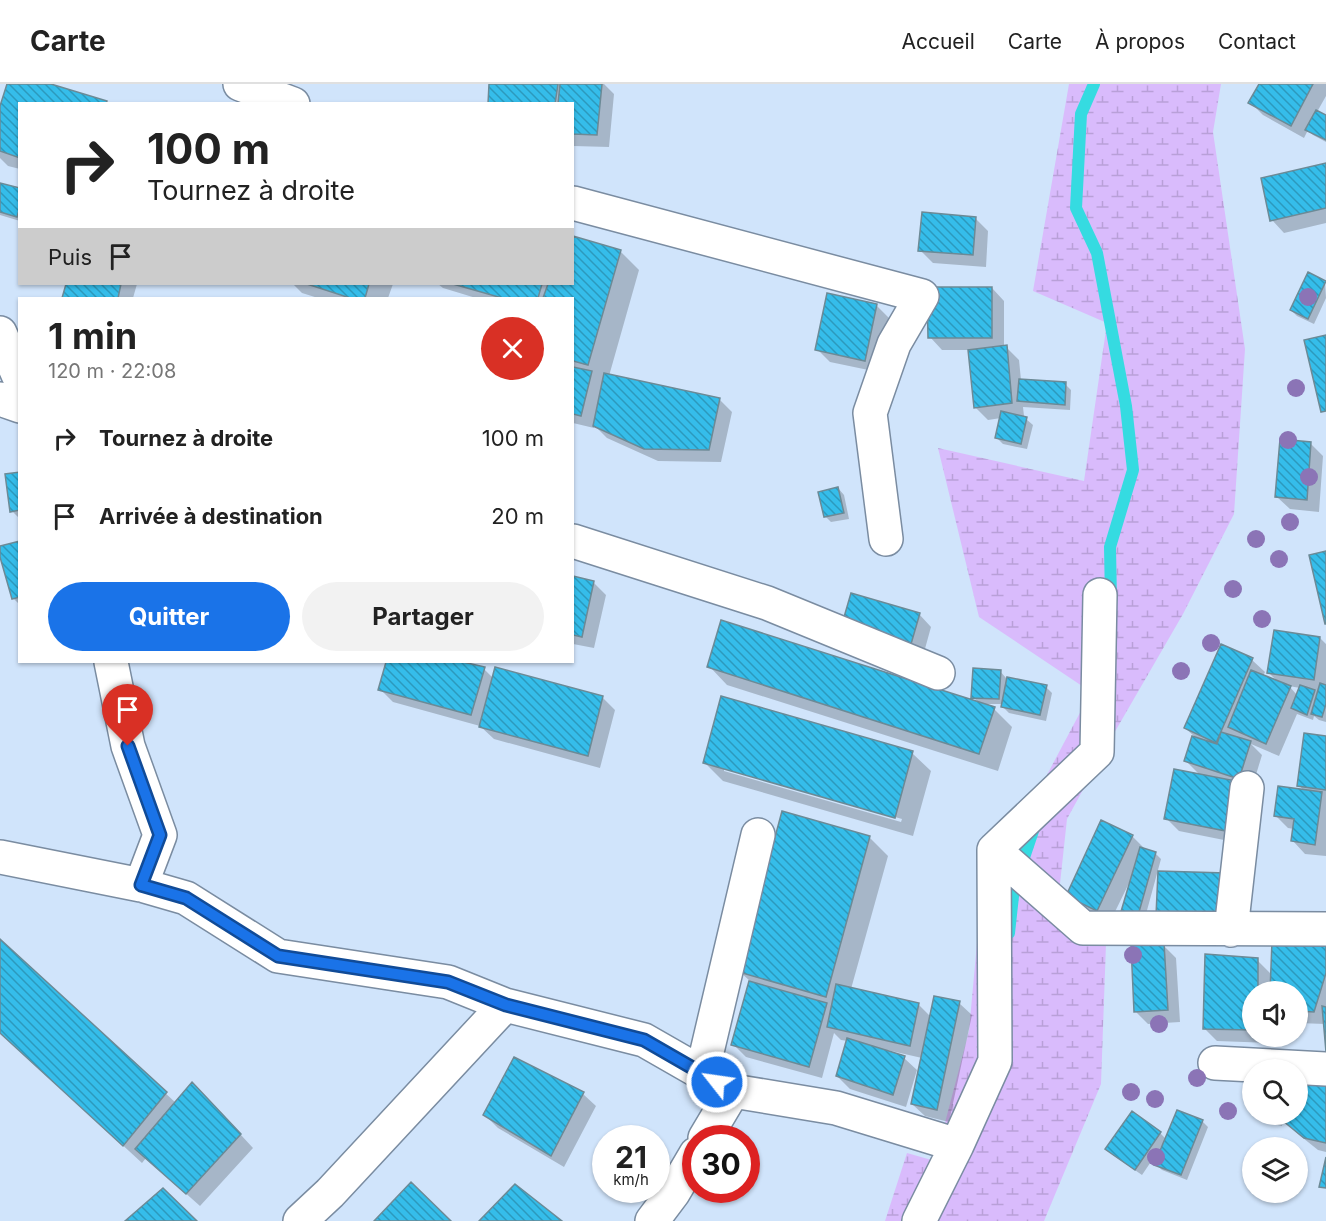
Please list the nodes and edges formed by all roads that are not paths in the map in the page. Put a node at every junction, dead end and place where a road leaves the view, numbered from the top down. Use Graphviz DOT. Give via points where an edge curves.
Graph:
graph roads {
  1 [pos="244,85"];
  2 [pos="288,102"];
  3 [pos="574,203"];
  4 [pos="0,333"];
  5 [pos="18,374"];
  6 [pos="0,399"];
  7 [pos="18,405"];
  8 [pos="886,539"];
  9 [pos="574,541"];
  10 [pos="1100,595"];
  11 [pos="111,663"];
  12 [pos="938,673"];
  13 [pos="1247,788"];
  14 [pos="758,835"];
  15 [pos="994,850"];
  16 [pos="0,857"];
  17 [pos="141,885"];
  18 [pos="1326,929"];
  19 [pos="1231,930"];
  20 [pos="506,1005"];
  21 [pos="1215,1063"];
  22 [pos="1326,1069"];
  23 [pos="702,1073"];
  24 [pos="733,1091"];
  25 [pos="713,1125"];
  26 [pos="957,1145"];
  27 [pos="682,1178"];
  28 [pos="300,1221"];
  29 [pos="652,1221"];
  30 [pos="920,1221"];
  1 -- 2 [label="street"];
  3 -- 8 [label="street" via="922,296 894,344 870,413"];
  4 -- 5 [label="street"];
  6 -- 7 [label="street"];
  9 -- 12 [label="street" via="767,603"];
  10 -- 15 [label="street" via="1097,752"];
  11 -- 17 [label="street" via="128,746 160,835"];
  13 -- 19 [label="street"];
  14 -- 23 [label="street"];
  15 -- 19 [label="street" via="1083,928"];
  15 -- 26 [label="street" via="995,1060"];
  16 -- 17 [label="street"];
  17 -- 20 [label="street" via="186,898 278,956 448,982"];
  18 -- 19 [label="street"];
  20 -- 23 [label="street" via="644,1040"];
  20 -- 28 [label="street"];
  21 -- 22 [label="street"];
  23 -- 24 [label="street"];
  24 -- 25 [label="street"];
  24 -- 26 [label="street" via="836,1108"];
  26 -- 30 [label="street"];
  27 -- 29 [label="street"];
}
